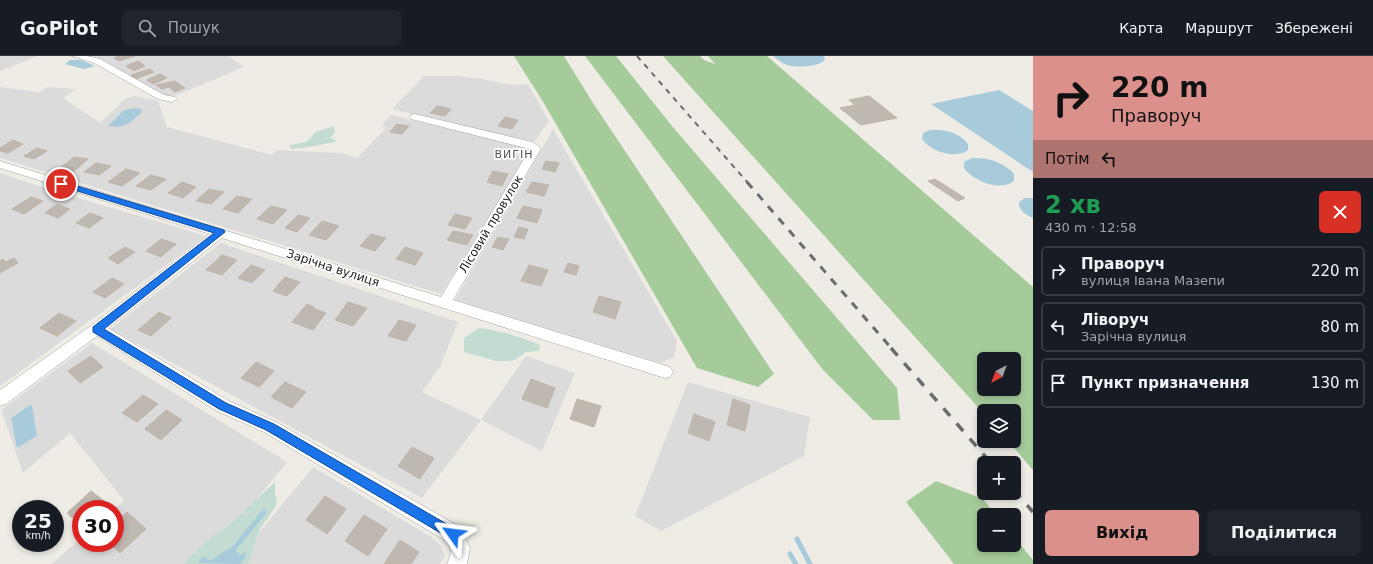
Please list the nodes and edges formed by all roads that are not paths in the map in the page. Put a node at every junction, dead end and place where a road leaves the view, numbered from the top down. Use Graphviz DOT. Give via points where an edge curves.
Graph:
graph roads {
  1 [pos="76,56"];
  2 [pos="172,99"];
  3 [pos="415,117"];
  4 [pos="0,164"];
  5 [pos="221,232"];
  6 [pos="444,304"];
  7 [pos="97,329"];
  8 [pos="665,372"];
  9 [pos="0,399"];
  10 [pos="457,564"];
  1 -- 2 [label="street" via="97,61 161,97"];
  3 -- 6 [label="street, Лісовий провулок" via="535,147"];
  4 -- 5 [label="street, Зарічна вулиця"];
  5 -- 6 [label="street, Зарічна вулиця"];
  5 -- 7 [label="street"];
  6 -- 8 [label="street, Зарічна вулиця"];
  7 -- 9 [label="street"];
  7 -- 10 [label="street" via="223,406 270,427 453,534 460,541 461,549"];
}
